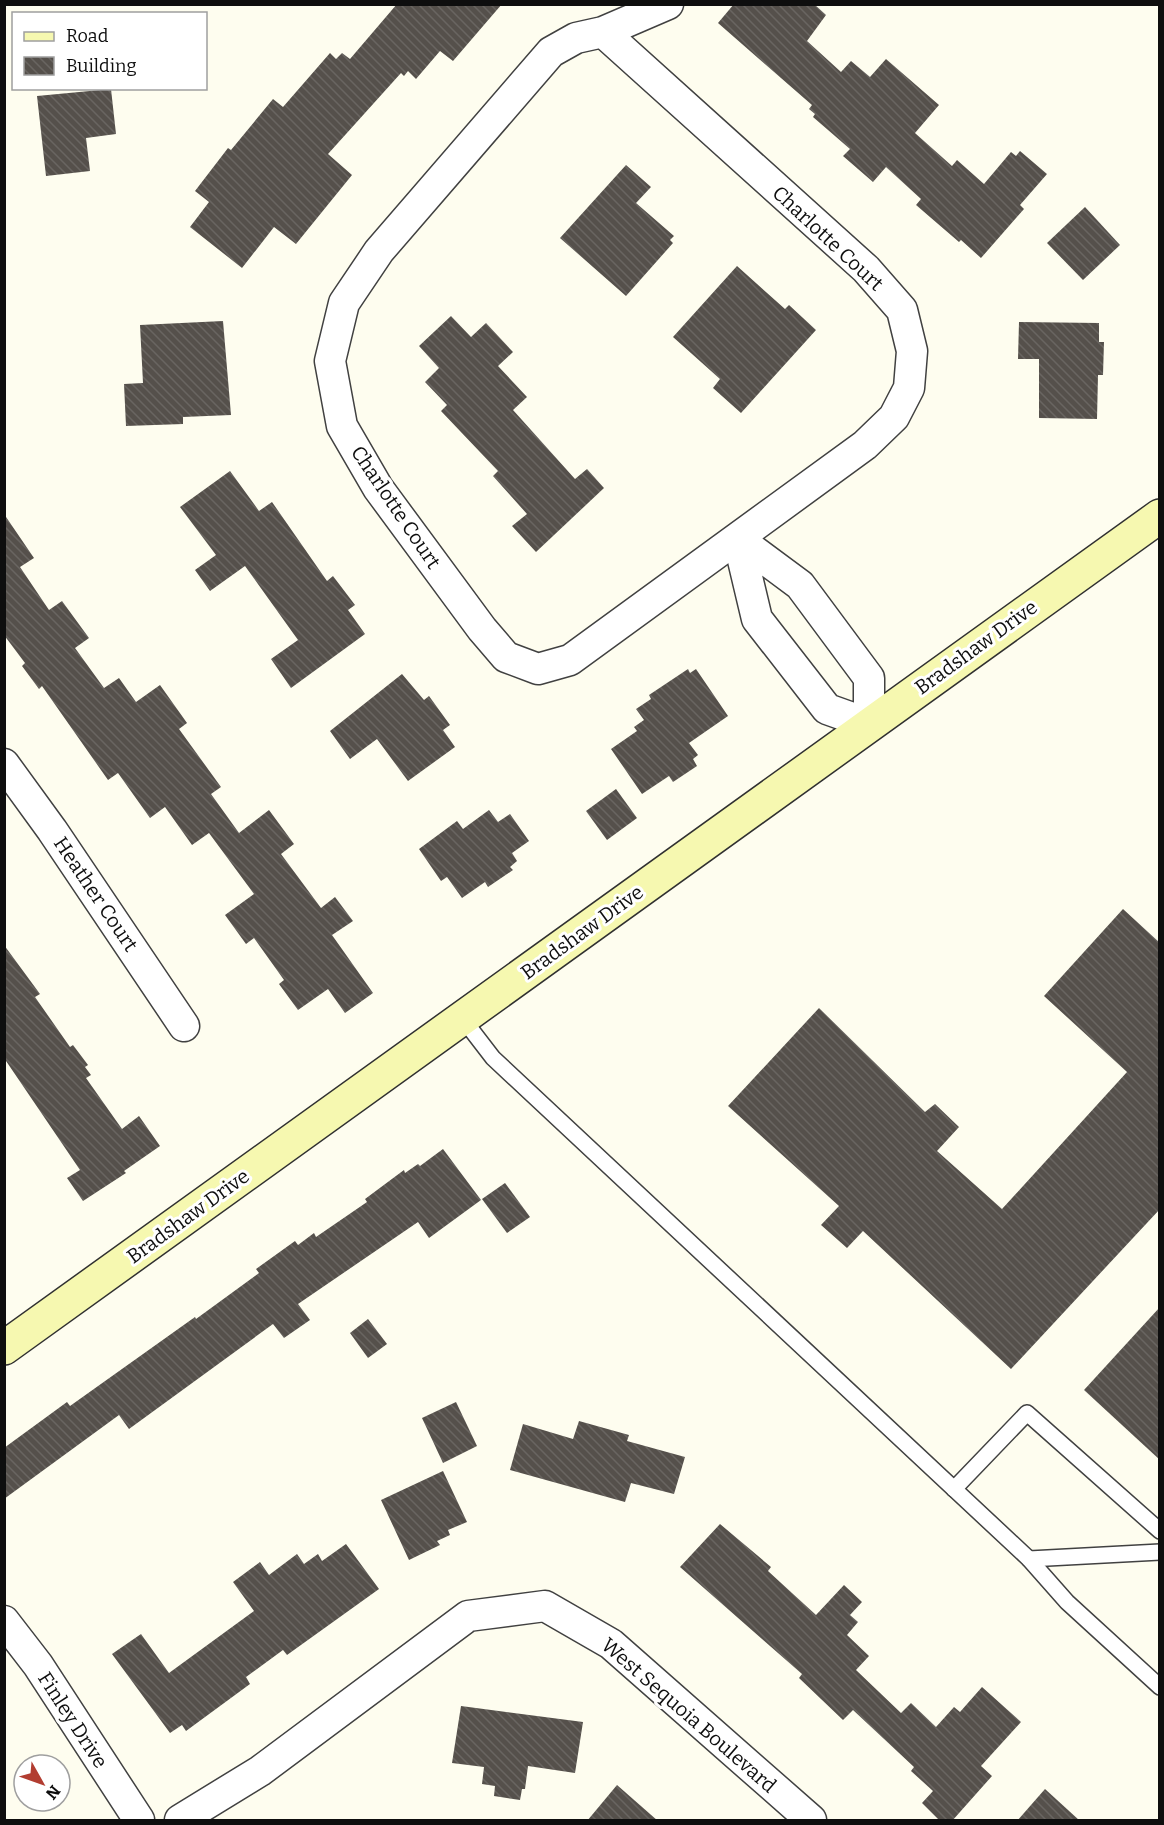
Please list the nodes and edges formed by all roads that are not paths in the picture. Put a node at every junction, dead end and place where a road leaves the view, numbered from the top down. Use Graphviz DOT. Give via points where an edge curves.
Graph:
graph roads {
  1 [pos="615,4"];
  2 [pos="668,4"];
  3 [pos="603,32"];
  4 [pos="1160,516"];
  5 [pos="738,539"];
  6 [pos="869,724"];
  7 [pos="4,764"];
  8 [pos="463,1019"];
  9 [pos="184,1026"];
  10 [pos="4,1348"];
  11 [pos="954,1489"];
  12 [pos="1160,1532"];
  13 [pos="1160,1552"];
  14 [pos="1029,1559"];
  15 [pos="4,1621"];
  16 [pos="1160,1687"];
  17 [pos="139,1821"];
  18 [pos="180,1821"];
  19 [pos="811,1821"];
  1 -- 3 [label="street"];
  2 -- 3 [label="street, Charlotte Court"];
  3 -- 5 [label="street, Charlotte Court" via="866,269 902,310 912,351 910,379 894,417 865,445"];
  3 -- 5 [label="street, Charlotte Court" via="576,38 551,52 379,251 344,303 330,361 342,426 378,488 482,629 506,657 538,669 570,660"];
  4 -- 6 [label="street, Bradshaw Drive"];
  5 -- 6 [label="street" via="800,585 869,678"];
  5 -- 6 [label="street" via="757,619 827,709"];
  6 -- 8 [label="street, Bradshaw Drive"];
  7 -- 9 [label="street, Heather Court"];
  8 -- 10 [label="street, Bradshaw Drive"];
  8 -- 11 [label="lane" via="493,1059"];
  11 -- 12 [label="lane" via="1027,1413"];
  11 -- 14 [label="lane"];
  13 -- 14 [label="lane"];
  14 -- 16 [label="lane" via="1067,1602"];
  15 -- 17 [label="street, Finley Drive" via="38,1665"];
  18 -- 19 [label="street, West Sequoia Boulevard" via="260,1771 468,1616 545,1606 611,1644"];
}
